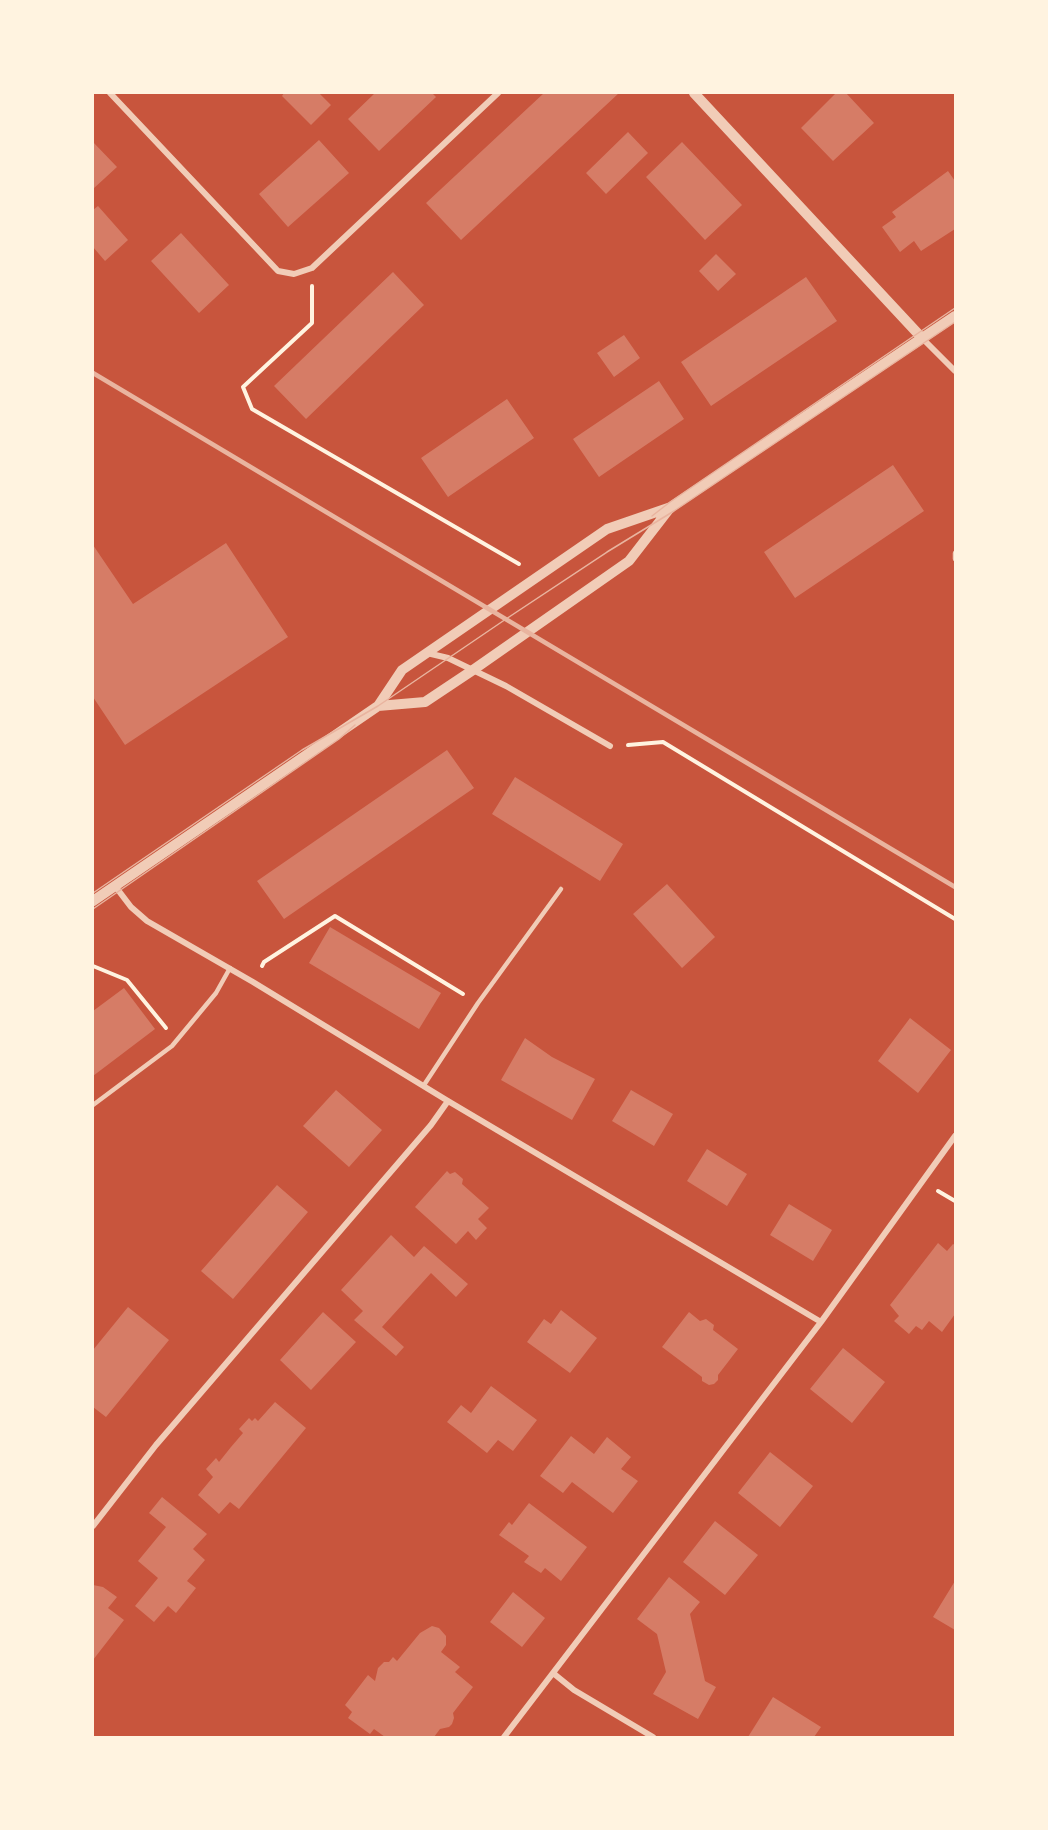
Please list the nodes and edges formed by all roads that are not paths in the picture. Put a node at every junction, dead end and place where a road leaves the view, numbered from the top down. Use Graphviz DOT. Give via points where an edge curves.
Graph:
graph roads {
  1 [pos="110,93"];
  2 [pos="498,93"];
  3 [pos="694,93"];
  4 [pos="955,316"];
  5 [pos="922,338"];
  6 [pos="955,371"];
  7 [pos="671,507"];
  8 [pos="955,554"];
  9 [pos="955,560"];
  10 [pos="427,653"];
  11 [pos="473,670"];
  12 [pos="378,706"];
  13 [pos="610,746"];
  14 [pos="115,886"];
  15 [pos="561,889"];
  16 [pos="93,902"];
  17 [pos="230,968"];
  18 [pos="424,1085"];
  19 [pos="448,1101"];
  20 [pos="93,1105"];
  21 [pos="955,1136"];
  22 [pos="821,1322"];
  23 [pos="93,1526"];
  24 [pos="553,1673"];
  25 [pos="504,1737"];
  26 [pos="653,1737"];
  1 -- 2 [label="street" via="278,271 294,274 312,268"];
  3 -- 5 [label="street"];
  4 -- 5 [label="street"];
  5 -- 6 [label="street"];
  5 -- 7 [label="street"];
  7 -- 10 [label="street" via="607,529"];
  7 -- 11 [label="street" via="629,561"];
  8 -- 9 [label="lane"];
  10 -- 11 [label="street"];
  10 -- 12 [label="street" via="402,670"];
  11 -- 12 [label="street" via="425,702"];
  11 -- 13 [label="street"];
  12 -- 14 [label="street"];
  14 -- 16 [label="street"];
  14 -- 17 [label="street" via="147,921"];
  15 -- 18 [label="lane"];
  17 -- 18 [label="street"];
  17 -- 20 [label="lane" via="216,993 177,1041"];
  18 -- 19 [label="street"];
  19 -- 22 [label="street"];
  19 -- 23 [label="street" via="156,1445"];
  21 -- 22 [label="street"];
  22 -- 24 [label="street"];
  24 -- 25 [label="street"];
  24 -- 26 [label="street"];
}
